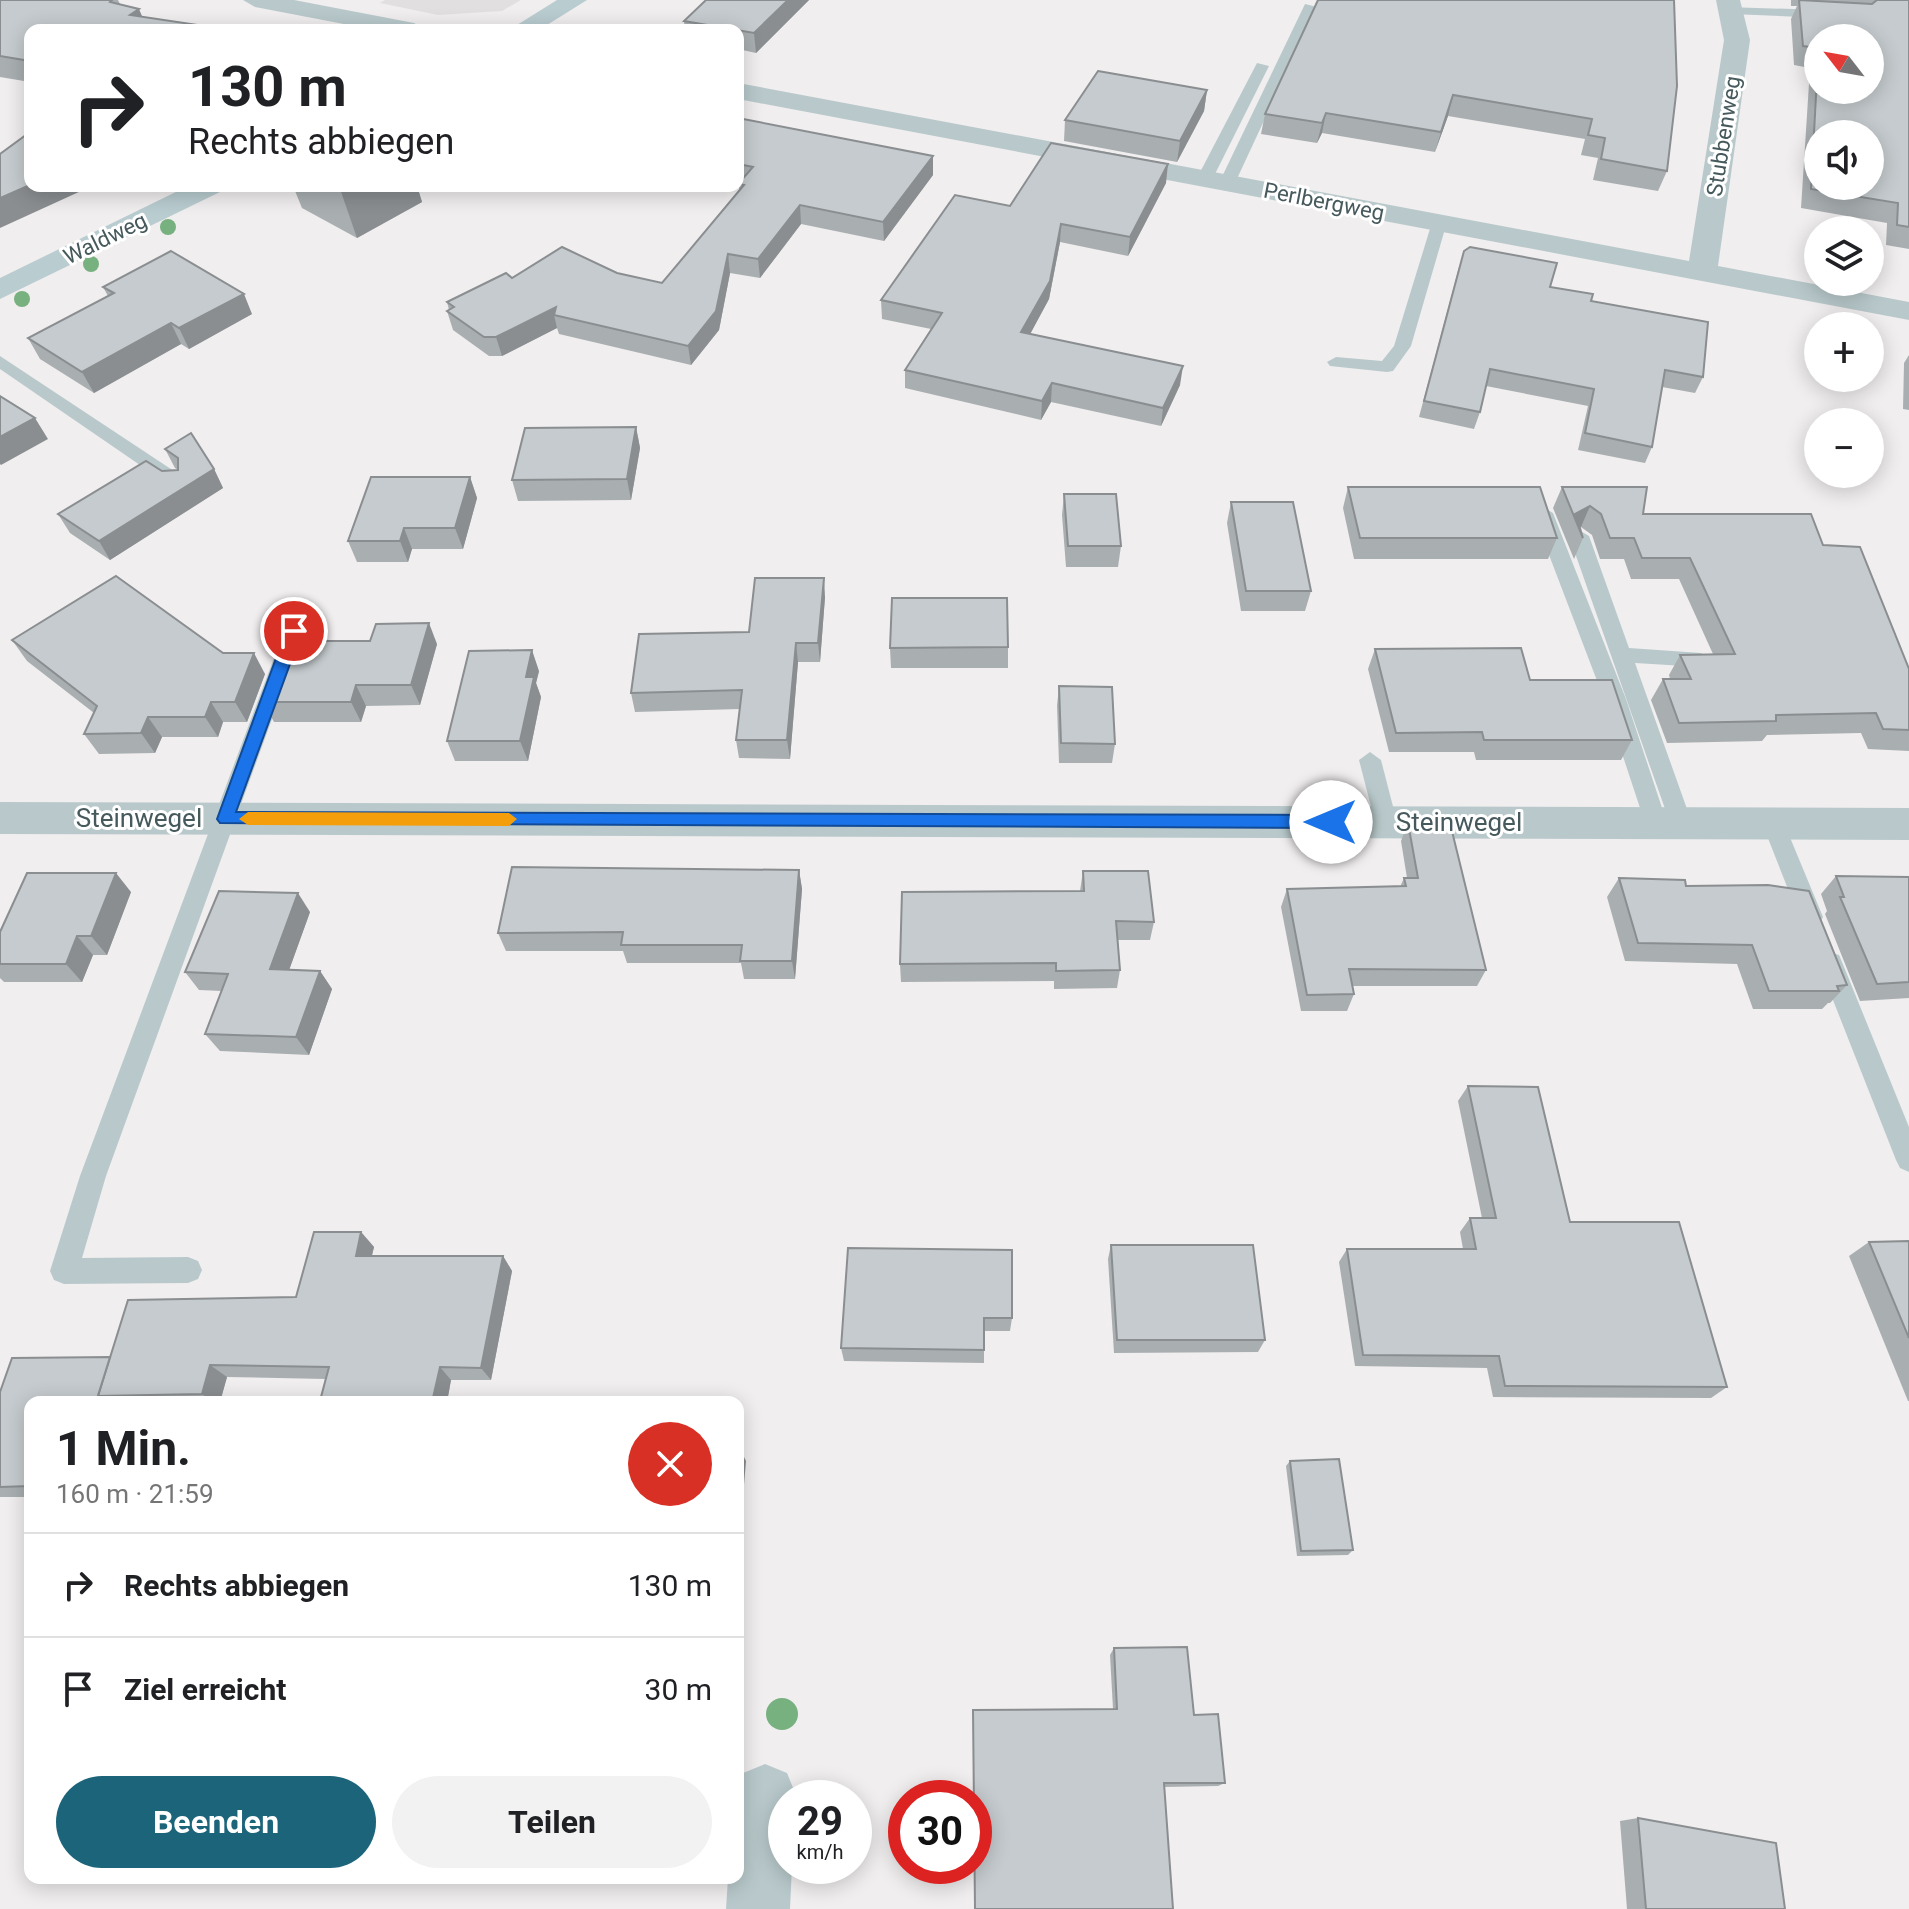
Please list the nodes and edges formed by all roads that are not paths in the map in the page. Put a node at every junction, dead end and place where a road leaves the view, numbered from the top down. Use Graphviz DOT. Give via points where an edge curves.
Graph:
graph roads {
  1 [pos="255,0"];
  2 [pos="575,0"];
  3 [pos="1729,5"];
  4 [pos="1310,7"];
  5 [pos="1833,14"];
  6 [pos="382,24"];
  7 [pos="532,24"];
  8 [pos="1262,66"];
  9 [pos="744,92"];
  10 [pos="1216,180"];
  11 [pos="198,192"];
  12 [pos="1439,222"];
  13 [pos="1702,272"];
  14 [pos="0,290"];
  15 [pos="1909,311"];
  16 [pos="0,361"];
  17 [pos="1336,362"];
  18 [pos="179,483"];
  19 [pos="1542,510"];
  20 [pos="1579,536"];
  21 [pos="294,631"];
  22 [pos="1621,655"];
  23 [pos="1701,660"];
  24 [pos="1370,760"];
  25 [pos="0,818"];
  26 [pos="226,819"];
  27 [pos="1386,822"];
  28 [pos="1668,823"];
  29 [pos="1773,823"];
  30 [pos="1909,824"];
  31 [pos="1909,1160"];
  32 [pos="188,1270"];
  33 [pos="765,1795"];
  34 [pos="758,1909"];
  1 -- 6 [label="street"];
  2 -- 7 [label="main road"];
  3 -- 5 [label="lane"];
  3 -- 13 [label="street, Stubbenweg" via="1737,40"];
  4 -- 10 [label="lane"];
  8 -- 10 [label="lane"];
  9 -- 10 [label="street, Perlbergweg"];
  10 -- 12 [label="street, Perlbergweg"];
  11 -- 14 [label="main road, Waldweg"];
  12 -- 13 [label="street, Perlbergweg"];
  12 -- 17 [label="lane" via="1402,346 1387,367"];
  13 -- 15 [label="street, Perlbergweg"];
  16 -- 18 [label="lane"];
  19 -- 28 [label="lane"];
  20 -- 22 [label="lane"];
  21 -- 26 [label="lane"];
  22 -- 23 [label="lane"];
  22 -- 28 [label="lane"];
  24 -- 27 [label="lane"];
  25 -- 26 [label="street, Steinwegel"];
  26 -- 27 [label="street, Steinwegel"];
  26 -- 32 [label="lane" via="93,1176 64,1271"];
  27 -- 28 [label="street, Steinwegel"];
  28 -- 29 [label="street, Steinwegel"];
  29 -- 30 [label="street, Steinwegel"];
  29 -- 31 [label="lane"];
  33 -- 34 [label="street"];
}
